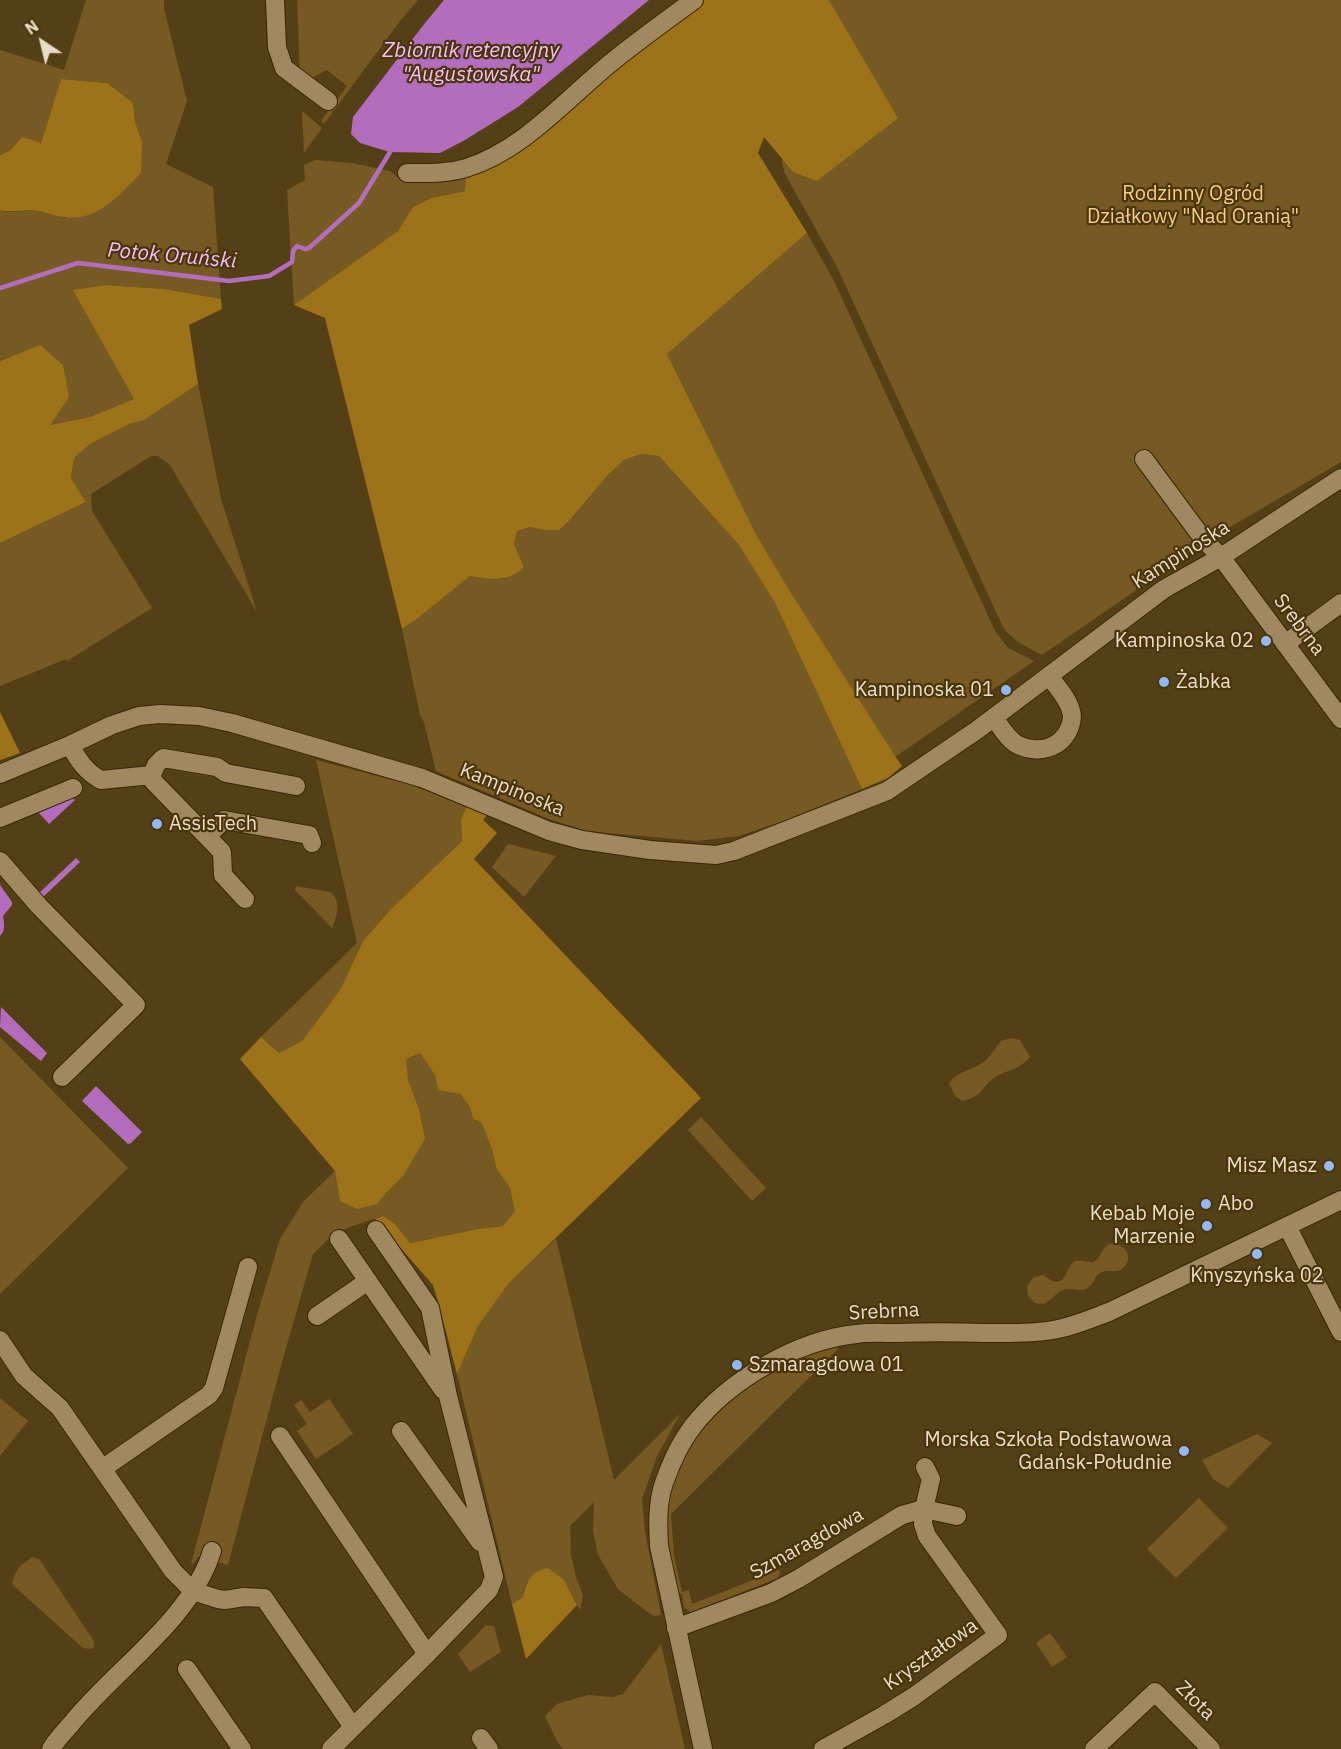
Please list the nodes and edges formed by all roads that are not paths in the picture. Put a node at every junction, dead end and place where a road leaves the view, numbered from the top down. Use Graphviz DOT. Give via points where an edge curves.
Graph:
graph roads {
  1 [pos="275,0"];
  2 [pos="694,0"];
  3 [pos="328,101"];
  4 [pos="407,173"];
  5 [pos="1144,459"];
  6 [pos="1341,478"];
  7 [pos="1221,557"];
  8 [pos="1341,603"];
  9 [pos="1285,644"];
  10 [pos="1049,676"];
  11 [pos="994,718"];
  12 [pos="1341,719"];
  13 [pos="70,745"];
  14 [pos="0,774"];
  15 [pos="152,775"];
  16 [pos="296,786"];
  17 [pos="73,788"];
  18 [pos="0,818"];
  19 [pos="207,836"];
  20 [pos="312,843"];
  21 [pos="0,861"];
  22 [pos="245,899"];
  23 [pos="62,1077"];
  24 [pos="1341,1200"];
  25 [pos="1287,1226"];
  26 [pos="376,1230"];
  27 [pos="339,1239"];
  28 [pos="248,1267"];
  29 [pos="368,1281"];
  30 [pos="317,1316"];
  31 [pos="1341,1332"];
  32 [pos="0,1340"];
  33 [pos="448,1396"];
  34 [pos="400,1431"];
  35 [pos="280,1437"];
  36 [pos="925,1467"];
  37 [pos="102,1469"];
  38 [pos="924,1509"];
  39 [pos="957,1516"];
  40 [pos="486,1550"];
  41 [pos="212,1551"];
  42 [pos="193,1591"];
  43 [pos="676,1628"];
  44 [pos="427,1654"];
  45 [pos="187,1669"];
  46 [pos="353,1726"];
  47 [pos="51,1749"];
  48 [pos="242,1749"];
  49 [pos="331,1749"];
  50 [pos="703,1749"];
  51 [pos="823,1749"];
  52 [pos="1094,1749"];
  53 [pos="1211,1749"];
  1 -- 3 [label="street" via="277,47 285,68"];
  2 -- 4 [label="street" via="613,61 545,120 488,159 442,173"];
  5 -- 7 [label="street, Srebrna"];
  6 -- 7 [label="street, Kampinoska"];
  7 -- 9 [label="street, Srebrna"];
  7 -- 10 [label="street, Kampinoska" via="1164,589"];
  8 -- 9 [label="street"];
  9 -- 12 [label="street, Srebrna"];
  10 -- 11 [label="street, Kampinoska"];
  10 -- 11 [label="street" via="1072,712 1064,738 1051,747 1029,750 1013,742"];
  11 -- 13 [label="street, Kampinoska" via="887,791 716,855 582,840 549,831 422,778 199,716 139,716"];
  13 -- 14 [label="street, Kampinoska"];
  13 -- 15 [label="street" via="78,760 101,780"];
  15 -- 16 [label="street" via="163,758 217,766 226,773"];
  15 -- 19 [label="street"];
  17 -- 18 [label="street"];
  19 -- 20 [label="street" via="224,820 309,835"];
  19 -- 22 [label="street" via="222,852 223,875"];
  21 -- 23 [label="street" via="136,1005"];
  24 -- 25 [label="street, Srebrna"];
  25 -- 31 [label="street"];
  25 -- 43 [label="street, Srebrna" via="1076,1325 1023,1333 842,1336 783,1356 741,1381 693,1427 675,1454 663,1485 658,1512 659,1546"];
  26 -- 33 [label="street" via="430,1308"];
  27 -- 29 [label="street"];
  28 -- 37 [label="street" via="209,1395"];
  29 -- 30 [label="street"];
  29 -- 33 [label="street"];
  32 -- 37 [label="street" via="24,1376 60,1408"];
  33 -- 40 [label="street"];
  34 -- 40 [label="street"];
  35 -- 44 [label="street"];
  36 -- 38 [label="street" via="931,1479"];
  37 -- 42 [label="street" via="171,1569"];
  38 -- 39 [label="street"];
  38 -- 43 [label="street, Szmaragdowa" via="903,1515 771,1593"];
  38 -- 51 [label="street, Kryształowa" via="927,1536 998,1635 884,1715"];
  40 -- 44 [label="street" via="494,1577 489,1590"];
  41 -- 42 [label="street"];
  42 -- 46 [label="street" via="225,1600 264,1599"];
  42 -- 47 [label="street" via="176,1616 89,1701"];
  43 -- 50 [label="street, Srebrna"];
  44 -- 46 [label="street"];
  45 -- 48 [label="street"];
  46 -- 49 [label="street"];
  52 -- 53 [label="street, Złota" via="1155,1692"];
}
